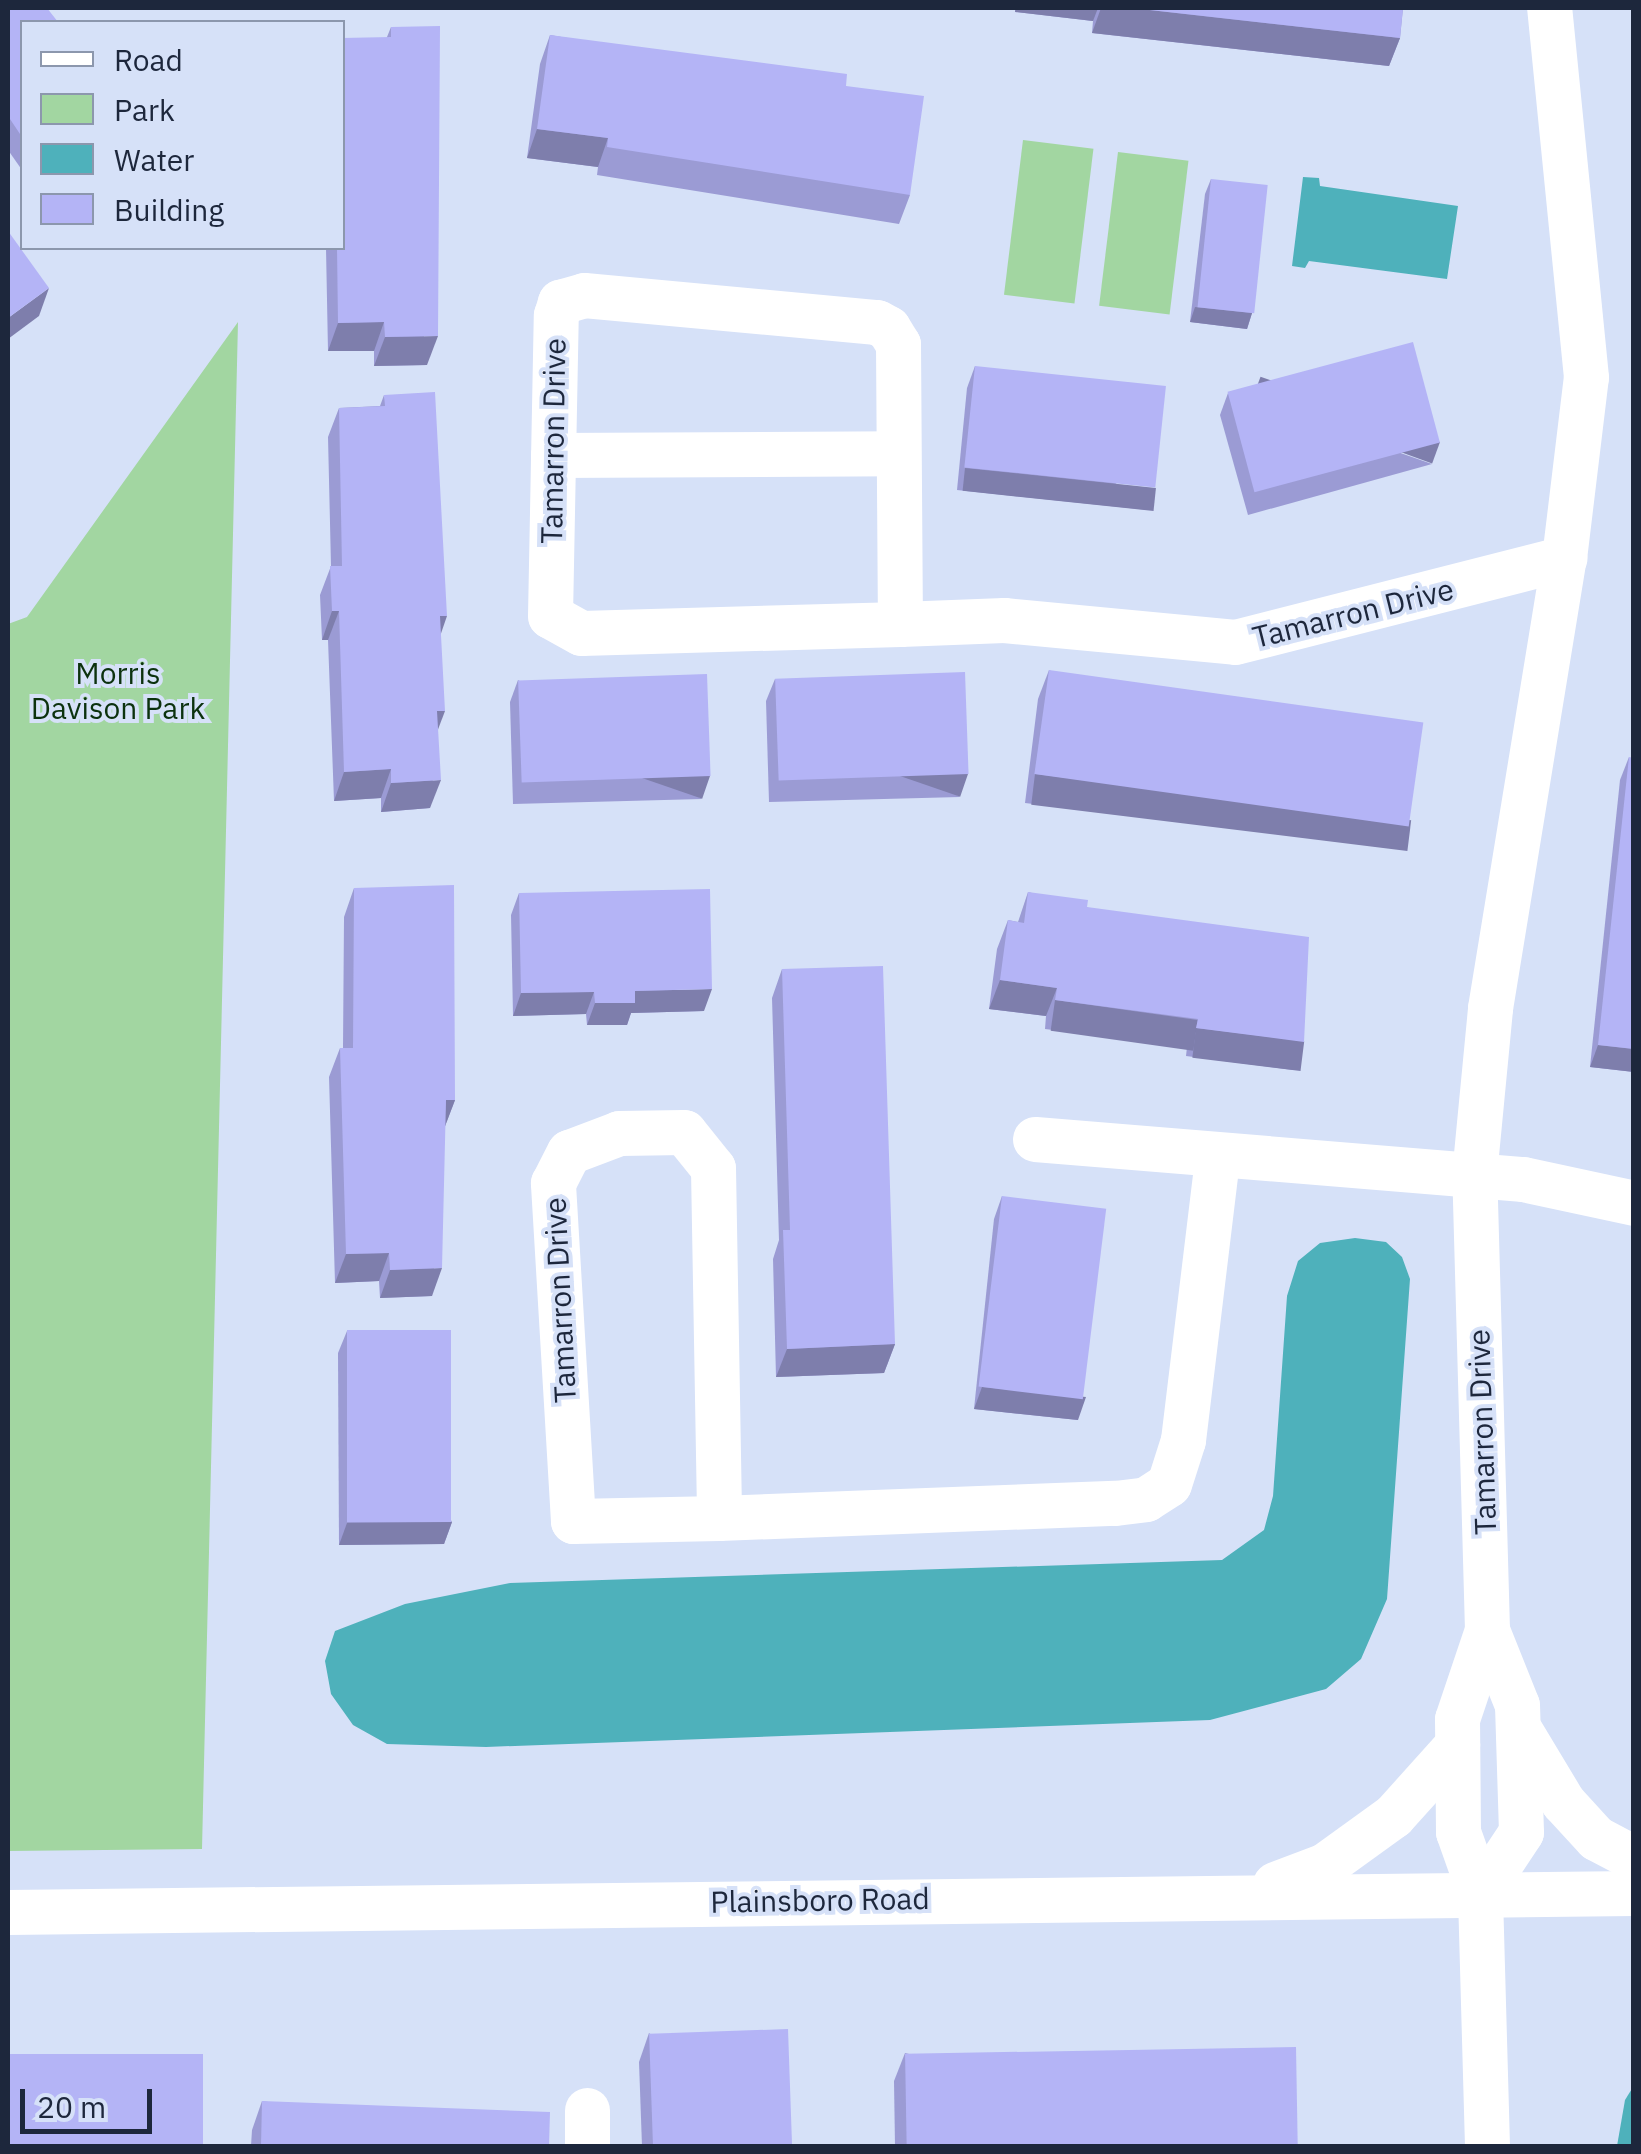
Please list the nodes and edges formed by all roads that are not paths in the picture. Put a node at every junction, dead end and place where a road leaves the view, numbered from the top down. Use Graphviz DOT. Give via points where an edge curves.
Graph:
graph roads {
  1 [pos="1549,8"];
  2 [pos="898,454"];
  3 [pos="553,455"];
  4 [pos="1564,558"];
  5 [pos="900,624"];
  6 [pos="1035,1139"];
  7 [pos="1217,1158"];
  8 [pos="1474,1175"];
  9 [pos="1634,1202"];
  10 [pos="718,1518"];
  11 [pos="1487,1630"];
  12 [pos="1518,1726"];
  13 [pos="1457,1745"];
  14 [pos="1634,1858"];
  15 [pos="1634,1893"];
  16 [pos="1248,1894"];
  17 [pos="1480,1894"];
  18 [pos="8,1912"];
  19 [pos="1487,2146"];
  1 -- 4 [label="street, Tamarron Drive" via="1586,377"];
  2 -- 3 [label="street"];
  2 -- 3 [label="street, Tamarron Drive" via="898,344 876,322 584,295 560,302 556,315"];
  2 -- 5 [label="street, Tamarron Drive"];
  3 -- 5 [label="street, Tamarron Drive" via="550,616 568,630"];
  4 -- 5 [label="street, Tamarron Drive" via="1235,642 1004,620"];
  4 -- 8 [label="street, Tamarron Drive" via="1490,1008"];
  6 -- 7 [label="street"];
  7 -- 8 [label="street"];
  7 -- 10 [label="street, Tamarron Drive" via="1184,1440 1168,1484 1146,1498 1116,1504"];
  8 -- 9 [label="street"];
  8 -- 11 [label="street, Tamarron Drive"];
  10 -- 10 [label="street, Tamarron Drive" via="573,1521 552,1183 569,1152 619,1133 684,1132 713,1168"];
  11 -- 12 [label="street, Tamarron Drive" via="1517,1705"];
  11 -- 13 [label="street, Tamarron Drive" via="1456,1719"];
  12 -- 14 [label="street" via="1563,1802 1596,1838"];
  12 -- 17 [label="street, Tamarron Drive" via="1521,1832"];
  13 -- 16 [label="street" via="1393,1816 1325,1865"];
  13 -- 17 [label="street, Tamarron Drive" via="1458,1832"];
  15 -- 17 [label="street, Plainsboro Road"];
  16 -- 17 [label="street, Plainsboro Road"];
  16 -- 18 [label="street, Plainsboro Road"];
  17 -- 19 [label="street"];
}
